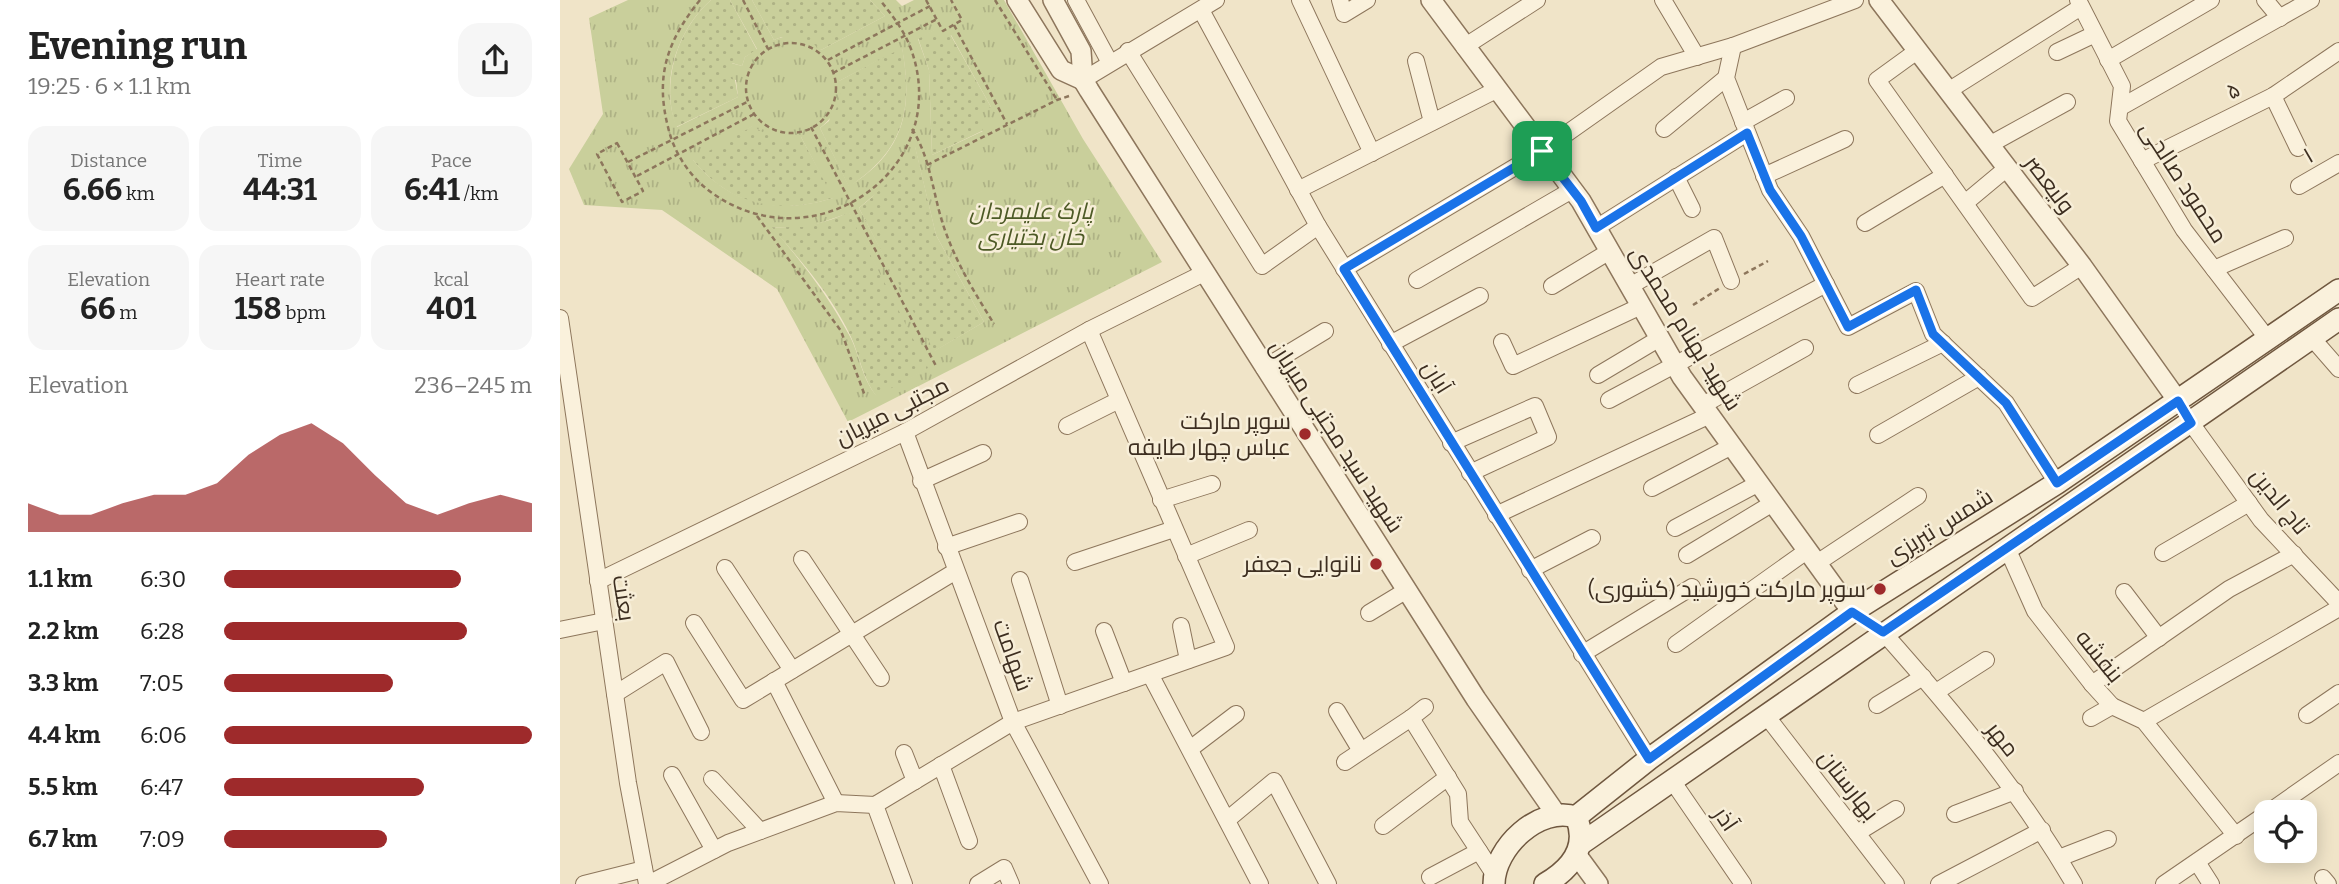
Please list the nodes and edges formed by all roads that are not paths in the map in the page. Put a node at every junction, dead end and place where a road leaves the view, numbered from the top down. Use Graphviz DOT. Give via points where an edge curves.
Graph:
graph roads {
  1 [pos="1017,0"];
  2 [pos="1053,0"];
  3 [pos="1077,0"];
  4 [pos="1216,0"];
  5 [pos="1300,0"];
  6 [pos="1340,0"];
  7 [pos="1367,0"];
  8 [pos="1431,0"];
  9 [pos="1537,0"];
  10 [pos="1663,0"];
  11 [pos="1856,0"];
  12 [pos="1879,0"];
  13 [pos="2211,0"];
  14 [pos="2264,0"];
  15 [pos="2311,0"];
  16 [pos="2079,4"];
  17 [pos="1201,10"];
  18 [pos="2280,18"];
  19 [pos="2095,34"];
  20 [pos="1733,46"];
  21 [pos="1464,47"];
  22 [pos="1128,51"];
  23 [pos="1917,51"];
  24 [pos="2339,51"];
  25 [pos="2057,52"];
  26 [pos="1697,57"];
  27 [pos="2108,60"];
  28 [pos="1109,61"];
  29 [pos="1416,61"];
  30 [pos="1726,78"];
  31 [pos="1083,80"];
  32 [pos="1496,90"];
  33 [pos="1948,91"];
  34 [pos="2273,96"];
  35 [pos="1787,97"];
  36 [pos="2067,102"];
  37 [pos="2122,107"];
  38 [pos="1433,122"];
  39 [pos="1745,128"];
  40 [pos="1664,129"];
  41 [pos="1844,139"];
  42 [pos="1989,145"];
  43 [pos="2298,148"];
  44 [pos="1542,151"];
  45 [pos="1372,153"];
  46 [pos="2142,161"];
  47 [pos="2339,163"];
  48 [pos="2007,168"];
  49 [pos="1945,175"];
  50 [pos="1764,176"];
  51 [pos="1676,177"];
  52 [pos="2299,186"];
  53 [pos="1298,190"];
  54 [pos="1572,190"];
  55 [pos="1965,204"];
  56 [pos="1692,209"];
  57 [pos="1865,223"];
  58 [pos="1318,226"];
  59 [pos="1596,228"];
  60 [pos="2285,238"];
  61 [pos="1610,251"];
  62 [pos="2082,266"];
  63 [pos="1344,269"];
  64 [pos="2214,269"];
  65 [pos="1204,273"];
  66 [pos="1417,280"];
  67 [pos="1731,281"];
  68 [pos="1826,284"];
  69 [pos="1552,286"];
  70 [pos="1630,286"];
  71 [pos="2339,290"];
  72 [pos="1480,296"];
  73 [pos="1641,306"];
  74 [pos="560,318"];
  75 [pos="2339,319"];
  76 [pos="1089,330"];
  77 [pos="1325,331"];
  78 [pos="1660,338"];
  79 [pos="2267,338"];
  80 [pos="2312,338"];
  81 [pos="1502,342"];
  82 [pos="1943,343"];
  83 [pos="1390,344"];
  84 [pos="1805,348"];
  85 [pos="1675,364"];
  86 [pos="1264,368"];
  87 [pos="2339,369"];
  88 [pos="1598,375"];
  89 [pos="1979,377"];
  90 [pos="1857,385"];
  91 [pos="1609,400"];
  92 [pos="1117,401"];
  93 [pos="2178,401"];
  94 [pos="1706,410"];
  95 [pos="2191,423"];
  96 [pos="1067,426"];
  97 [pos="905,432"];
  98 [pos="1878,435"];
  99 [pos="1451,443"];
  100 [pos="1732,446"];
  101 [pos="983,453"];
  102 [pos="1469,473"];
  103 [pos="920,481"];
  104 [pos="1759,483"];
  105 [pos="2057,483"];
  106 [pos="1212,484"];
  107 [pos="1652,488"];
  108 [pos="1918,496"];
  109 [pos="1161,500"];
  110 [pos="1773,503"];
  111 [pos="2249,503"];
  112 [pos="1496,515"];
  113 [pos="1020,522"];
  114 [pos="1675,528"];
  115 [pos="1174,529"];
  116 [pos="1250,530"];
  117 [pos="1592,538"];
  118 [pos="946,547"];
  119 [pos="2007,548"];
  120 [pos="2163,553"];
  121 [pos="2294,554"];
  122 [pos="1687,555"];
  123 [pos="1186,556"];
  124 [pos="1812,556"];
  125 [pos="802,559"];
  126 [pos="1075,562"];
  127 [pos="725,568"];
  128 [pos="1530,570"];
  129 [pos="956,571"];
  130 [pos="1020,580"];
  131 [pos="598,581"];
  132 [pos="1692,587"];
  133 [pos="1407,590"];
  134 [pos="2124,592"];
  135 [pos="2339,606"];
  136 [pos="1852,612"];
  137 [pos="1368,613"];
  138 [pos="604,621"];
  139 [pos="694,623"];
  140 [pos="1181,626"];
  141 [pos="560,630"];
  142 [pos="1104,631"];
  143 [pos="1883,632"];
  144 [pos="851,634"];
  145 [pos="2159,638"];
  146 [pos="1676,644"];
  147 [pos="1582,654"];
  148 [pos="1188,660"];
  149 [pos="1986,660"];
  150 [pos="792,670"];
  151 [pos="1150,674"];
  152 [pos="1923,677"];
  153 [pos="881,678"];
  154 [pos="774,681"];
  155 [pos="1124,683"];
  156 [pos="2092,684"];
  157 [pos="1936,692"];
  158 [pos="2339,693"];
  159 [pos="615,694"];
  160 [pos="1877,705"];
  161 [pos="1060,706"];
  162 [pos="1424,706"];
  163 [pos="2112,706"];
  164 [pos="1337,711"];
  165 [pos="1236,714"];
  166 [pos="1765,714"];
  167 [pos="2307,715"];
  168 [pos="1411,718"];
  169 [pos="2091,718"];
  170 [pos="2144,721"];
  171 [pos="1013,722"];
  172 [pos="701,732"];
  173 [pos="1189,750"];
  174 [pos="1361,751"];
  175 [pos="904,752"];
  176 [pos="1649,759"];
  177 [pos="1345,762"];
  178 [pos="2339,763"];
  179 [pos="941,765"];
  180 [pos="672,775"];
  181 [pos="1448,777"];
  182 [pos="712,779"];
  183 [pos="1671,779"];
  184 [pos="915,781"];
  185 [pos="2015,791"];
  186 [pos="2286,800"];
  187 [pos="836,803"];
  188 [pos="875,805"];
  189 [pos="1896,809"];
  190 [pos="1955,814"];
  191 [pos="1566,816"];
  192 [pos="1227,820"];
  193 [pos="2254,823"];
  194 [pos="1383,826"];
  195 [pos="2042,830"];
  196 [pos="760,831"];
  197 [pos="1857,833"];
  198 [pos="2235,836"];
  199 [pos="2108,839"];
  200 [pos="969,841"];
  201 [pos="1579,849"];
  202 [pos="714,850"];
  203 [pos="1479,851"];
  204 [pos="2059,858"];
  205 [pos="2197,862"];
  206 [pos="1430,877"];
  207 [pos="646,879"];
  208 [pos="1494,879"];
  209 [pos="2067,882"];
  210 [pos="584,884"];
  211 [pos="904,884"];
  212 [pos="978,884"];
  213 [pos="1011,884"];
  214 [pos="1100,884"];
  215 [pos="1260,884"];
  216 [pos="1328,884"];
  217 [pos="1545,884"];
  218 [pos="1598,884"];
  219 [pos="1743,884"];
  220 [pos="1896,884"];
  221 [pos="1938,884"];
  222 [pos="2164,884"];
  223 [pos="2211,884"];
  1 -- 31 [label="street, شهید سید مجتبی میریان" via="1061,69"];
  2 -- 31 [label="street, شهید سید مجتبی میریان" via="1081,51"];
  3 -- 28 [label="street"];
  4 -- 17 [label="street"];
  5 -- 45 [label="street"];
  6 -- 7 [label="street" via="1345,14"];
  8 -- 21 [label="street, شهید بهنام محمدی"];
  9 -- 21 [label="street"];
  10 -- 26 [label="street"];
  11 -- 20 [label="street"];
  12 -- 23 [label="street, ولیعصر"];
  13 -- 27 [label="street"];
  14 -- 18 [label="street"];
  15 -- 18 [label="street"];
  16 -- 19 [label="street, محمود صالحی"];
  16 -- 33 [label="street"];
  17 -- 22 [label="street"];
  17 -- 53 [label="street, آبان"];
  18 -- 37 [label="street"];
  19 -- 25 [label="street"];
  19 -- 27 [label="street, محمود صالحی"];
  20 -- 26 [label="street"];
  20 -- 30 [label="street"];
  21 -- 32 [label="street, شهید بهنام محمدی"];
  22 -- 28 [label="street"];
  22 -- 58 [label="street" via="1262,266"];
  23 -- 33 [label="street, ولیعصر"];
  23 -- 49 [label="street" via="1877,80"];
  24 -- 34 [label="street, ۵"];
  26 -- 44 [label="street" via="1661,67"];
  27 -- 37 [label="street, محمود صالحی" via="2122,86"];
  28 -- 31 [label="street"];
  29 -- 38 [label="street"];
  30 -- 39 [label="street"];
  30 -- 40 [label="street"];
  31 -- 65 [label="street, شهید سید مجتبی میریان"];
  32 -- 38 [label="street"];
  32 -- 44 [label="street, شهید بهنام محمدی"];
  33 -- 42 [label="street, ولیعصر"];
  34 -- 43 [label="street"];
  34 -- 46 [label="street, ۵"];
  35 -- 39 [label="street"];
  36 -- 42 [label="street"];
  37 -- 46 [label="street, محمود صالحی" via="2118,121"];
  38 -- 45 [label="street"];
  39 -- 50 [label="street"];
  39 -- 51 [label="street"];
  41 -- 50 [label="street"];
  42 -- 48 [label="street, ولیعصر"];
  44 -- 54 [label="street, شهید بهنام محمدی"];
  44 -- 63 [label="street"];
  45 -- 53 [label="street"];
  46 -- 64 [label="street, محمود صالحی"];
  47 -- 52 [label="street, ۱"];
  48 -- 55 [label="street"];
  48 -- 62 [label="street, ولیعصر"];
  49 -- 55 [label="street"];
  49 -- 57 [label="street"];
  50 -- 68 [label="street"];
  51 -- 56 [label="street"];
  51 -- 59 [label="street"];
  53 -- 58 [label="street, آبان"];
  54 -- 59 [label="street, شهید بهنام محمدی"];
  54 -- 66 [label="street"];
  55 -- 62 [label="street" via="2032,298"];
  58 -- 63 [label="street, آبان"];
  59 -- 61 [label="street, شهید بهنام محمدی"];
  60 -- 64 [label="street"];
  61 -- 69 [label="street"];
  61 -- 70 [label="street, شهید بهنام محمدی"];
  62 -- 93 [label="street, ولیعصر"];
  63 -- 83 [label="street, آبان"];
  64 -- 79 [label="street, محمود صالحی"];
  65 -- 76 [label="street, مجتبی میریان"];
  65 -- 86 [label="street, شهید سید مجتبی میریان"];
  67 -- 70 [label="street" via="1714,238"];
  68 -- 82 [label="street" via="1848,327 1916,290 1933,334"];
  68 -- 85 [label="street"];
  70 -- 73 [label="street, شهید بهنام محمدی"];
  71 -- 79 [label="main road, شمس تبریزی"];
  72 -- 83 [label="street"];
  73 -- 78 [label="street, شهید بهنام محمدی"];
  73 -- 81 [label="street" via="1513,366"];
  74 -- 131 [label="street, بعثت"];
  75 -- 80 [label="main road"];
  76 -- 92 [label="street"];
  76 -- 97 [label="street, مجتبی میریان"];
  77 -- 86 [label="street"];
  78 -- 85 [label="street, شهید بهنام محمدی"];
  78 -- 88 [label="street"];
  79 -- 93 [label="main road, شمس تبریزی"];
  80 -- 87 [label="street"];
  80 -- 95 [label="main road"];
  82 -- 89 [label="street"];
  82 -- 90 [label="street"];
  83 -- 99 [label="street, آبان"];
  84 -- 94 [label="street"];
  85 -- 91 [label="street"];
  85 -- 94 [label="street, شهید بهنام محمدی"];
  86 -- 133 [label="street, شهید سید مجتبی میریان"];
  89 -- 98 [label="street"];
  89 -- 105 [label="street" via="2006,403"];
  92 -- 96 [label="street"];
  92 -- 109 [label="street"];
  93 -- 95 [label="main road"];
  93 -- 105 [label="main road, شمس تبریزی"];
  94 -- 100 [label="street, شهید بهنام محمدی"];
  94 -- 112 [label="street"];
  95 -- 111 [label="street, تاج الدین"];
  95 -- 119 [label="main road"];
  97 -- 103 [label="street, شهامت"];
  97 -- 131 [label="street, مجتبی میریان"];
  99 -- 102 [label="street, آبان"];
  99 -- 102 [label="street" via="1535,406 1548,437"];
  100 -- 104 [label="street, شهید بهنام محمدی"];
  100 -- 107 [label="street"];
  101 -- 103 [label="street"];
  102 -- 112 [label="street, آبان"];
  103 -- 118 [label="street, شهامت"];
  104 -- 110 [label="street, شهید بهنام محمدی"];
  104 -- 114 [label="street"];
  105 -- 136 [label="main road, شمس تبریزی"];
  106 -- 109 [label="street"];
  108 -- 124 [label="street"];
  109 -- 115 [label="street"];
  110 -- 122 [label="street"];
  110 -- 124 [label="street, شهید بهنام محمدی"];
  111 -- 120 [label="street"];
  111 -- 121 [label="street, تاج الدین"];
  112 -- 128 [label="street, آبان"];
  113 -- 118 [label="street"];
  115 -- 123 [label="street"];
  115 -- 126 [label="street"];
  116 -- 123 [label="street"];
  117 -- 128 [label="street"];
  118 -- 129 [label="street, شهامت"];
  119 -- 143 [label="main road"];
  119 -- 156 [label="street, بنفشه" via="2035,611"];
  121 -- 135 [label="street, تاج الدین"];
  121 -- 145 [label="street" via="2229,589"];
  123 -- 148 [label="street" via="1226,647"];
  124 -- 136 [label="street, شهید بهنام محمدی"];
  124 -- 146 [label="street"];
  125 -- 144 [label="street"];
  127 -- 150 [label="street"];
  128 -- 147 [label="street, آبان"];
  129 -- 144 [label="street"];
  129 -- 171 [label="street, شهامت"];
  130 -- 161 [label="street"];
  131 -- 138 [label="street, بعثت"];
  132 -- 147 [label="street"];
  133 -- 137 [label="street"];
  133 -- 191 [label="street, شهید سید مجتبی میریان"];
  134 -- 145 [label="street"];
  135 -- 170 [label="street"];
  136 -- 143 [label="main road"];
  136 -- 176 [label="main road, شمس تبریزی"];
  138 -- 141 [label="street"];
  138 -- 159 [label="street, بعثت"];
  139 -- 154 [label="street" via="743,700"];
  140 -- 148 [label="street"];
  142 -- 155 [label="street"];
  143 -- 152 [label="street, مهر"];
  143 -- 166 [label="main road"];
  144 -- 150 [label="street"];
  144 -- 153 [label="street"];
  145 -- 156 [label="street"];
  147 -- 176 [label="street, آبان"];
  148 -- 151 [label="street"];
  149 -- 157 [label="street"];
  150 -- 154 [label="street"];
  151 -- 155 [label="street"];
  151 -- 173 [label="street"];
  152 -- 157 [label="street, مهر"];
  152 -- 160 [label="street"];
  154 -- 187 [label="street"];
  155 -- 161 [label="street"];
  156 -- 163 [label="street, بنفشه"];
  157 -- 185 [label="street, مهر"];
  158 -- 167 [label="street"];
  159 -- 172 [label="street" via="666,662"];
  159 -- 207 [label="street, بعثت"];
  161 -- 171 [label="street"];
  162 -- 168 [label="street"];
  163 -- 169 [label="street"];
  163 -- 170 [label="street, بنفشه"];
  164 -- 174 [label="street"];
  165 -- 173 [label="street"];
  166 -- 183 [label="main road"];
  166 -- 197 [label="street, بهارستان"];
  168 -- 174 [label="street"];
  168 -- 181 [label="street"];
  170 -- 198 [label="street, بنفشه"];
  171 -- 179 [label="street"];
  171 -- 214 [label="street, شهامت"];
  173 -- 192 [label="street"];
  174 -- 177 [label="street"];
  175 -- 184 [label="street"];
  176 -- 191 [label="main road, شمس تبریزی"];
  178 -- 186 [label="street"];
  179 -- 184 [label="street"];
  179 -- 200 [label="street"];
  180 -- 202 [label="street"];
  181 -- 194 [label="street"];
  181 -- 203 [label="street" via="1458,794 1460,822"];
  182 -- 196 [label="street"];
  183 -- 201 [label="main road"];
  183 -- 219 [label="street, آذر"];
  184 -- 188 [label="street"];
  185 -- 190 [label="street"];
  185 -- 195 [label="street, مهر"];
  187 -- 188 [label="street"];
  187 -- 196 [label="street"];
  188 -- 211 [label="street"];
  189 -- 197 [label="street"];
  191 -- 201 [label="main road" via="1581,830"];
  191 -- 208 [label="main road, شمس تبریزی" via="1544,817 1523,832 1496,865"];
  192 -- 215 [label="street"];
  192 -- 216 [label="street" via="1273,781"];
  193 -- 198 [label="street"];
  195 -- 204 [label="street, مهر"];
  195 -- 221 [label="street"];
  196 -- 202 [label="street"];
  197 -- 220 [label="street, بهارستان"];
  198 -- 205 [label="street"];
  199 -- 204 [label="street"];
  201 -- 217 [label="main road" via="1566,868"];
  201 -- 218 [label="street"];
  202 -- 207 [label="street"];
  203 -- 206 [label="street"];
  203 -- 208 [label="street"];
  204 -- 209 [label="street, مهر"];
  205 -- 222 [label="street"];
  205 -- 223 [label="street"];
  207 -- 210 [label="street"];
  212 -- 213 [label="street" via="1004,868"];
}
